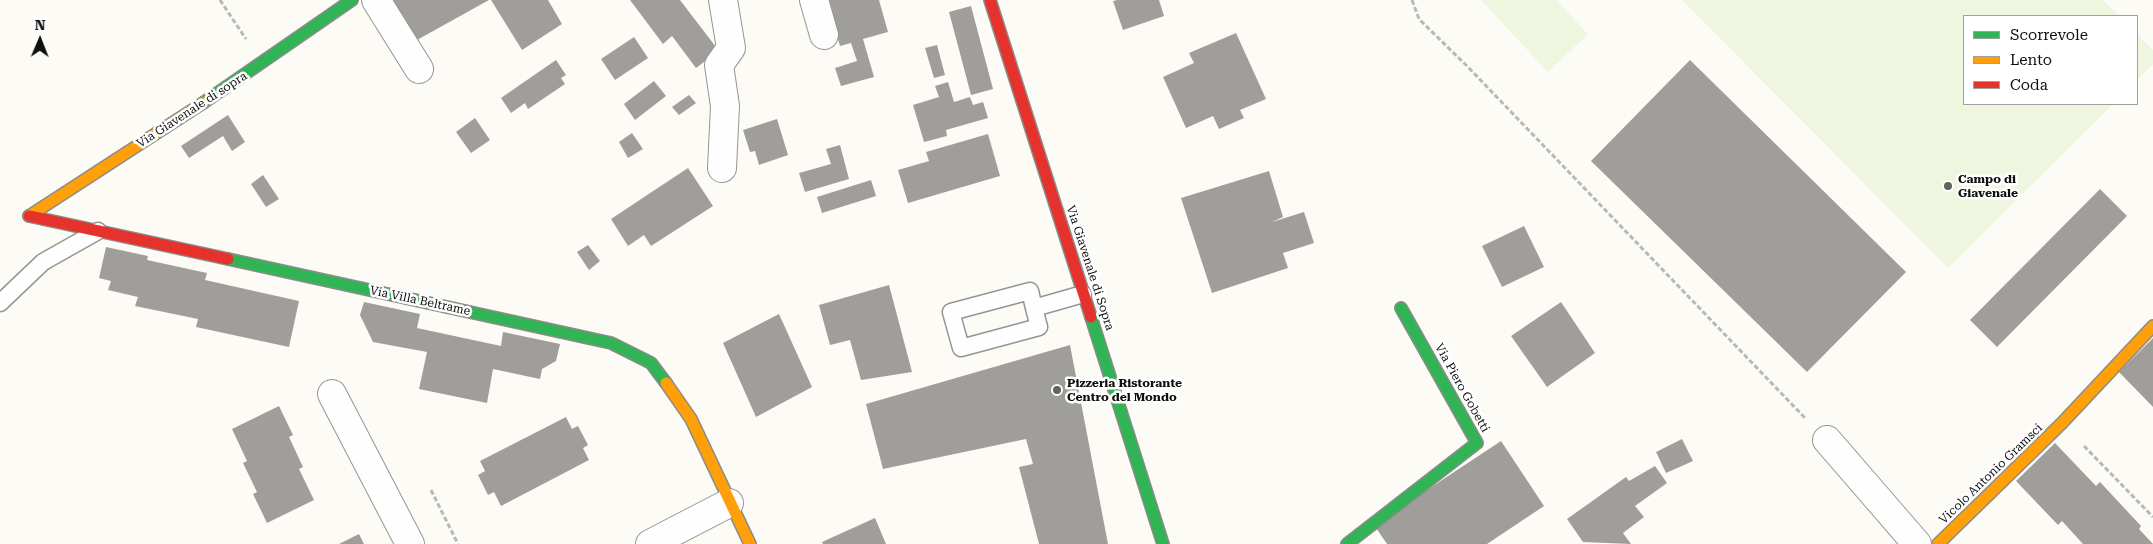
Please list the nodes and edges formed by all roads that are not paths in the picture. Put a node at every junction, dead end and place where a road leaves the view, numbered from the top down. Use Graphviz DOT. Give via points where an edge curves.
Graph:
graph roads {
  1 [pos="352,0"];
  2 [pos="376,0"];
  3 [pos="723,0"];
  4 [pos="814,0"];
  5 [pos="990,0"];
  6 [pos="824,35"];
  7 [pos="419,69"];
  8 [pos="722,168"];
  9 [pos="29,216"];
  10 [pos="98,231"];
  11 [pos="1084,294"];
  12 [pos="0,304"];
  13 [pos="1034,308"];
  14 [pos="1400,308"];
  15 [pos="2153,326"];
  16 [pos="332,394"];
  17 [pos="1826,440"];
  18 [pos="729,503"];
  19 [pos="410,544"];
  20 [pos="650,544"];
  21 [pos="750,544"];
  22 [pos="1163,544"];
  23 [pos="1347,544"];
  24 [pos="1917,544"];
  25 [pos="1938,544"];
  1 -- 9 [label="street, Via Giavenale di sopra" via="262,64"];
  2 -- 7 [label="street"];
  3 -- 8 [label="street" via="730,48 719,65 725,106"];
  4 -- 6 [label="street"];
  5 -- 11 [label="street, Via Giavenale di Sopra"];
  9 -- 10 [label="street, Via Villa Beltrame"];
  10 -- 12 [label="lane" via="43,262"];
  10 -- 18 [label="street, Via Villa Beltrame" via="611,343 651,363 691,419"];
  11 -- 13 [label="lane"];
  11 -- 22 [label="street, Via Giavenale di Sopra"];
  13 -- 13 [label="lane" via="1030,291 951,312 961,348 1039,327"];
  14 -- 23 [label="street, Via Piero Gobetti" via="1477,443"];
  15 -- 25 [label="street, Vicolo Antonio Gramsci" via="2062,423"];
  16 -- 19 [label="street"];
  17 -- 24 [label="street"];
  18 -- 20 [label="street"];
  18 -- 21 [label="street, Via Villa Beltrame"];
}
